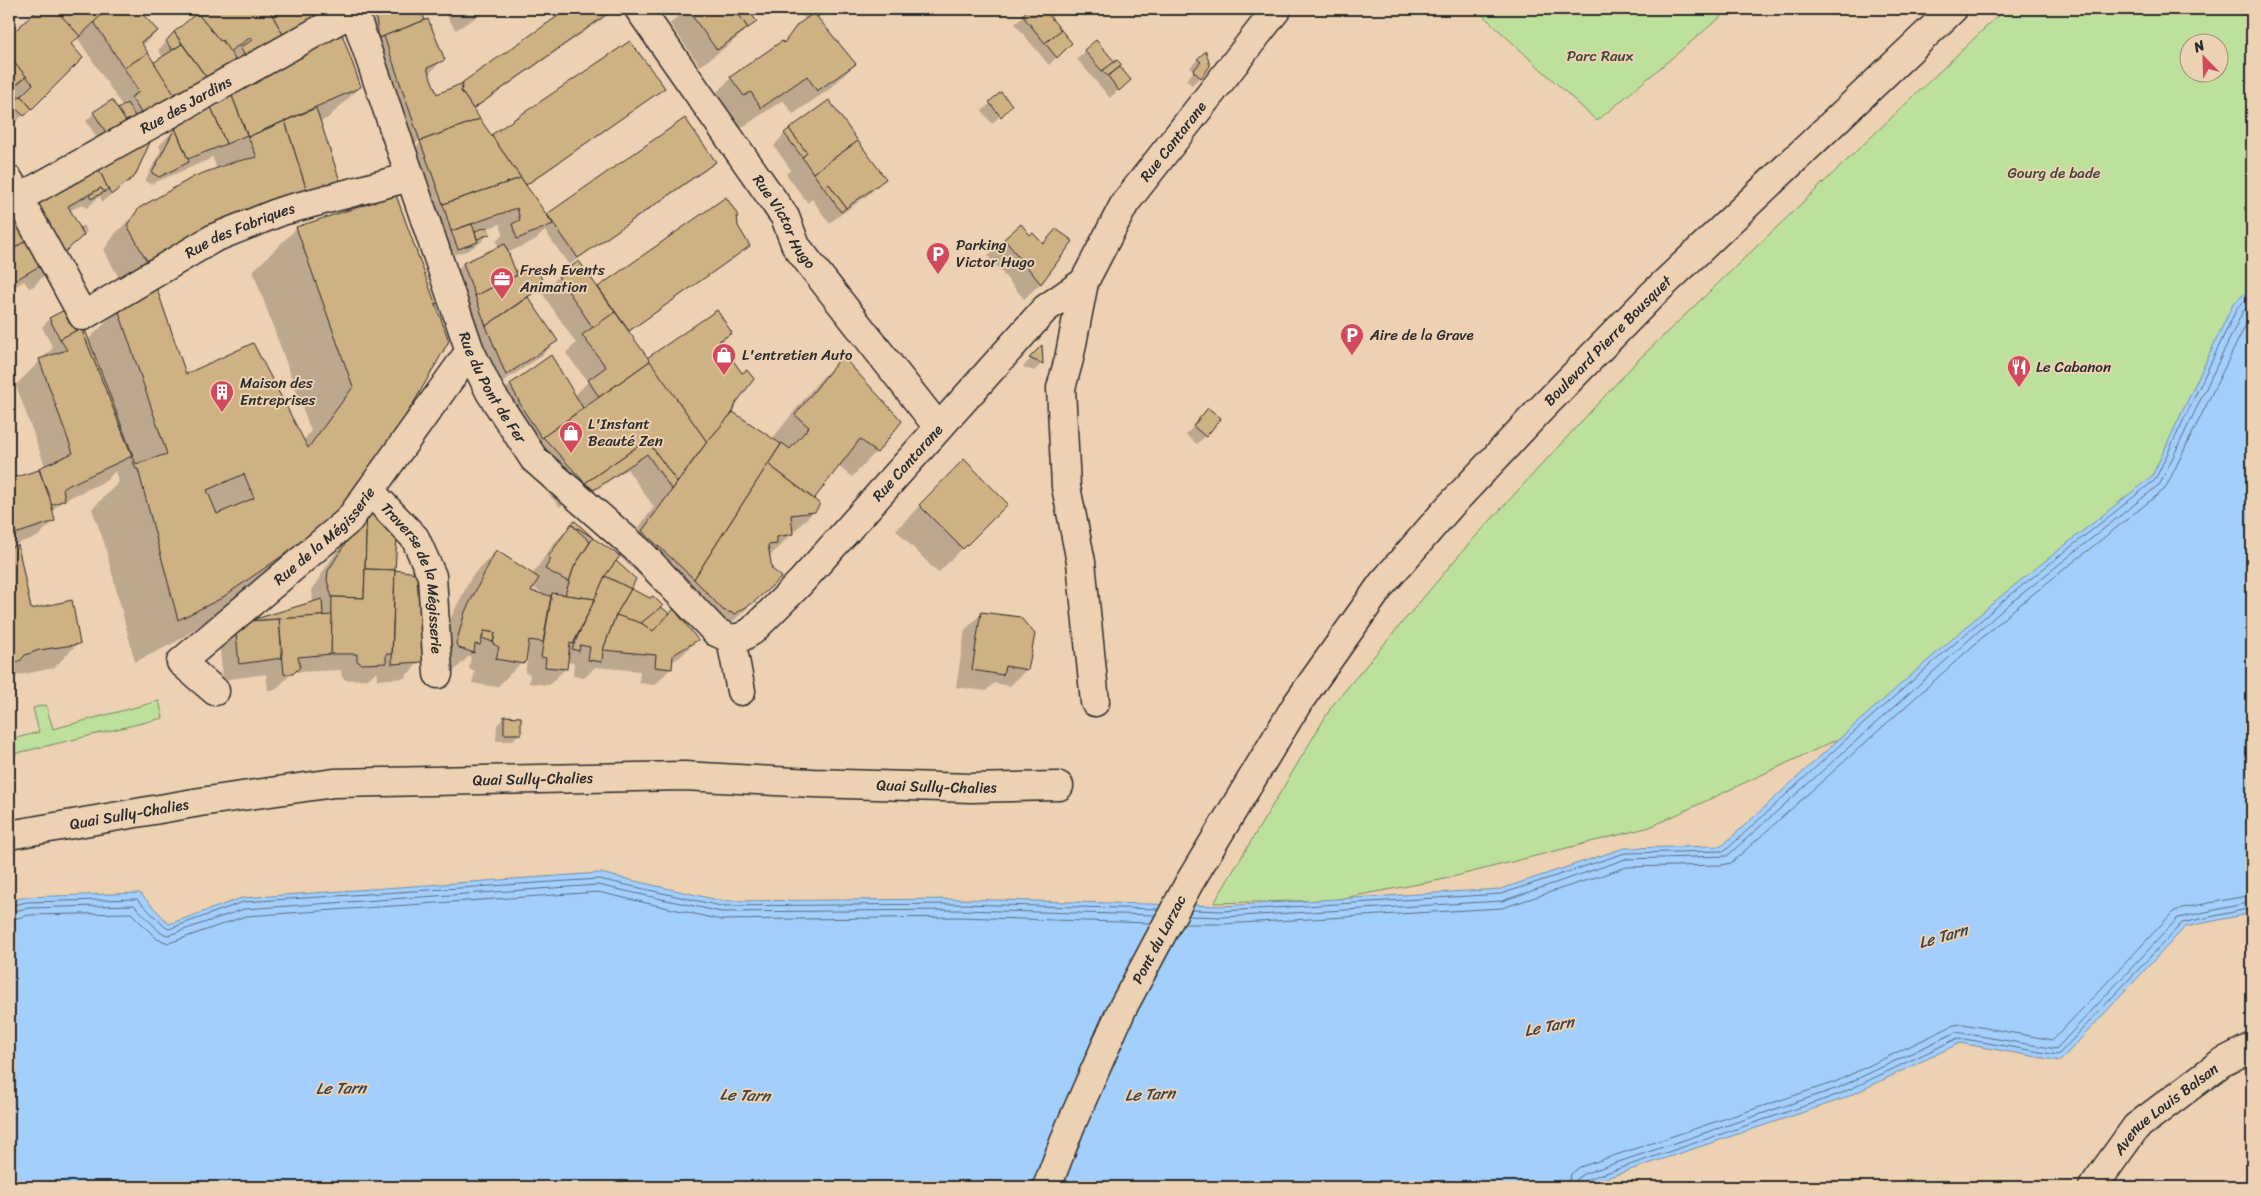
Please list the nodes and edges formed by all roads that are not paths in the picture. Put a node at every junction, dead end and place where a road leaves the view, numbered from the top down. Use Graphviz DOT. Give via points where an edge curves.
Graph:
graph roads {
  1 [pos="639,9"];
  2 [pos="1277,9"];
  3 [pos="1953,9"];
  4 [pos="354,10"];
  5 [pos="410,177"];
  6 [pos="14,189"];
  7 [pos="1084,282"];
  8 [pos="470,351"];
  9 [pos="938,427"];
  10 [pos="370,491"];
  11 [pos="731,639"];
  12 [pos="438,674"];
  13 [pos="740,690"];
  14 [pos="216,691"];
  15 [pos="1095,702"];
  16 [pos="1297,704"];
  17 [pos="1059,786"];
  18 [pos="9,835"];
  19 [pos="2252,1046"];
  20 [pos="1048,1187"];
  21 [pos="2093,1187"];
  1 -- 9 [label="street, Rue Victor Hugo" via="785,218 796,246"];
  2 -- 7 [label="street, Rue Cantarane" via="1125,203"];
  3 -- 16 [label="street, Boulevard Pierre Bousquet" via="1651,296 1539,411 1382,584"];
  4 -- 5 [label="street, Rue du Pont de Fer"];
  4 -- 6 [label="street, Rue des Jardins"];
  5 -- 6 [label="street, Rue des Fabriques" via="282,211 214,238 83,316"];
  5 -- 8 [label="street, Rue du Pont de Fer"];
  7 -- 9 [label="street, Rue Cantarane" via="1045,308"];
  7 -- 15 [label="street, Rue Cantarane" via="1061,388 1066,488 1081,562"];
  8 -- 10 [label="street, Rue de la Mégisserie"];
  8 -- 11 [label="street, Rue du Pont de Fer" via="490,392 534,459 639,551 716,632"];
  9 -- 11 [label="street, Rue Cantarane" via="800,584 752,630"];
  10 -- 12 [label="street, Traverse de la Mégisserie" via="414,538 432,576"];
  10 -- 14 [label="street, Rue de la Mégisserie" via="349,520 182,662"];
  11 -- 13 [label="street"];
  16 -- 20 [label="street, Pont du Larzac" via="1190,883 1122,1010 1070,1127"];
  17 -- 18 [label="street, Quai Sully-Chalies" via="971,788 684,776 334,783"];
  19 -- 21 [label="street, Avenue Louis Balsan" via="2221,1062 2136,1127"];
}
